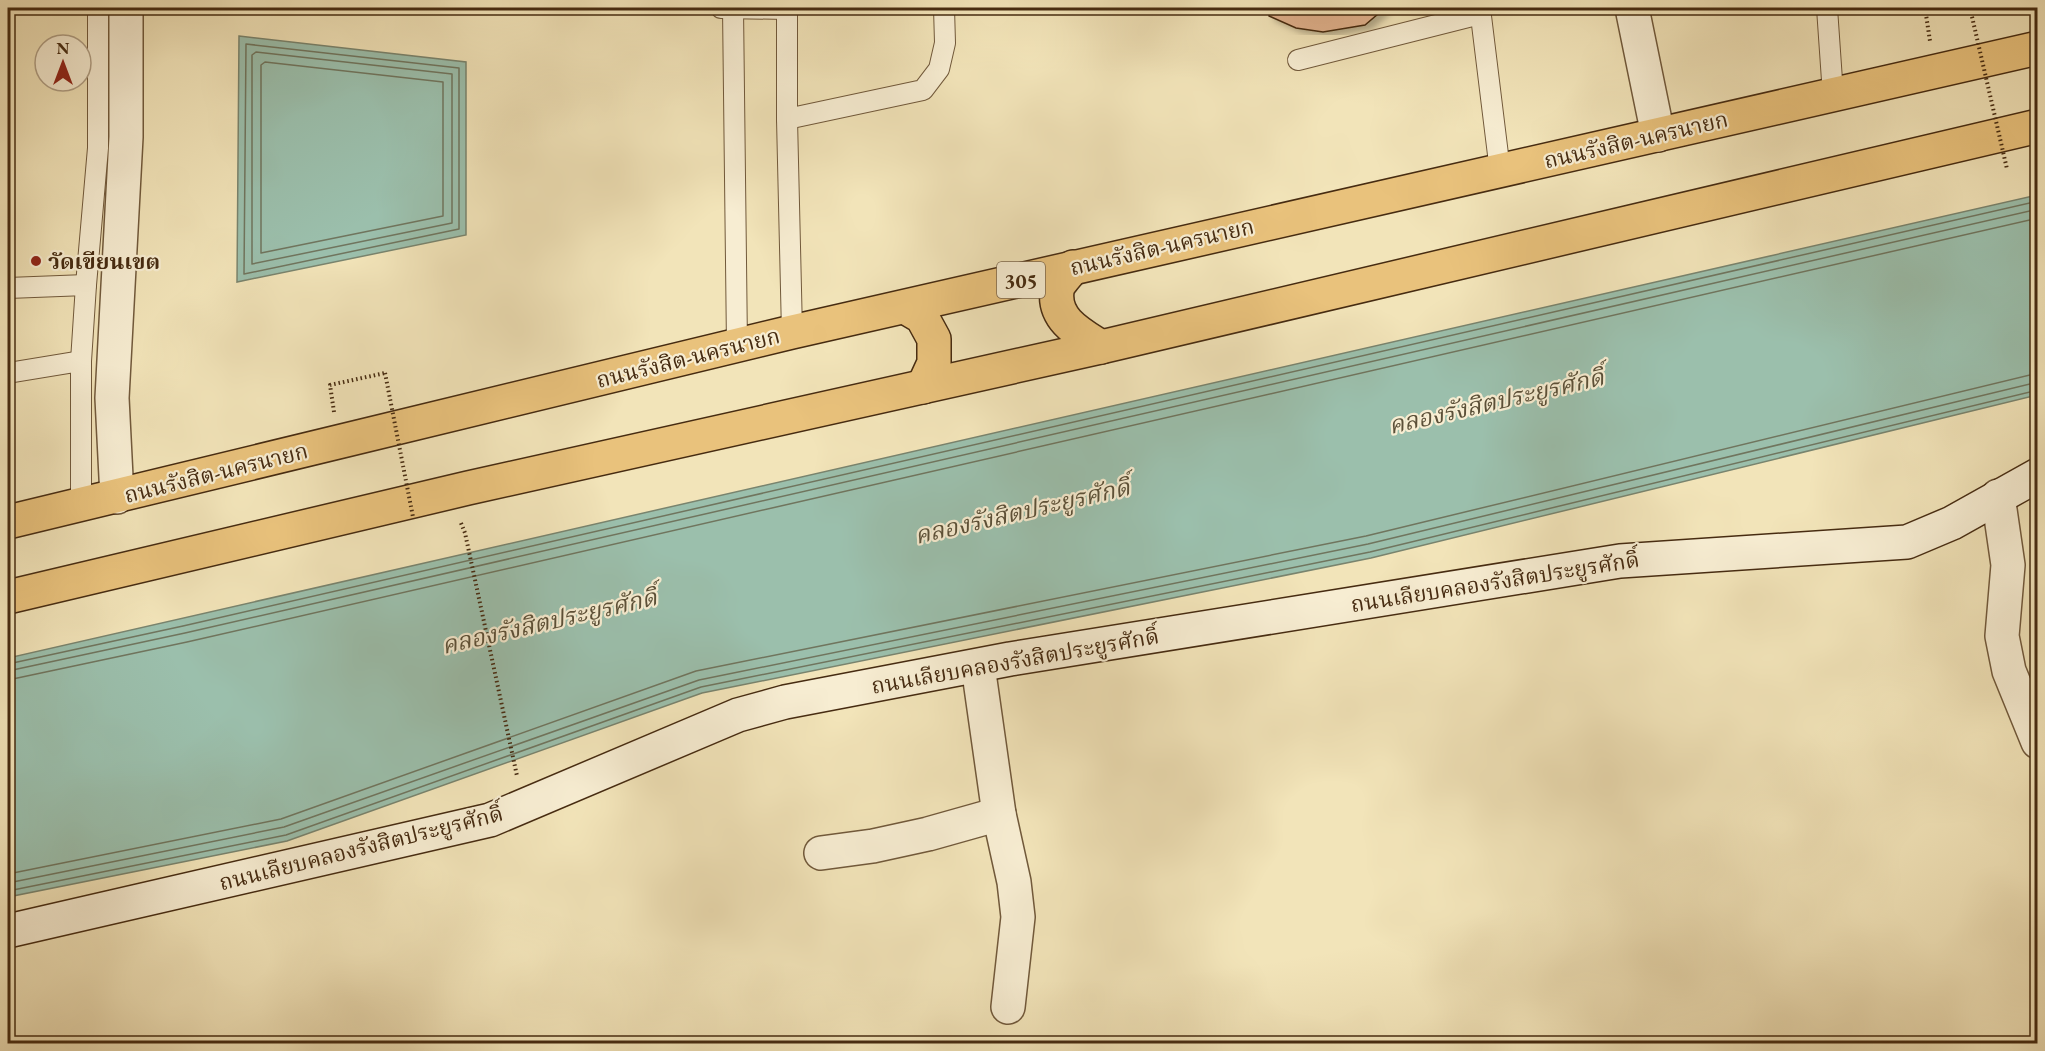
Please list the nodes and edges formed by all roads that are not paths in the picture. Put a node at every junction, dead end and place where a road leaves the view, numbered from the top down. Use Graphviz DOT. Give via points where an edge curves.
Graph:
graph roads {
  1 [pos="98,8"];
  2 [pos="126,8"];
  3 [pos="728,8"];
  4 [pos="787,8"];
  5 [pos="944,8"];
  6 [pos="1632,8"];
  7 [pos="1827,8"];
  8 [pos="1480,10"];
  9 [pos="2037,48"];
  10 [pos="1298,60"];
  11 [pos="1833,94"];
  12 [pos="787,119"];
  13 [pos="2037,126"];
  14 [pos="1658,135"];
  15 [pos="1500,171"];
  16 [pos="1073,267"];
  17 [pos="86,285"];
  18 [pos="8,288"];
  19 [pos="905,307"];
  20 [pos="792,332"];
  21 [pos="737,346"];
  22 [pos="1101,347"];
  23 [pos="81,361"];
  24 [pos="8,373"];
  25 [pos="923,387"];
  26 [pos="2037,475"];
  27 [pos="1998,496"];
  28 [pos="117,497"];
  29 [pos="81,505"];
  30 [pos="8,522"];
  31 [pos="8,597"];
  32 [pos="978,666"];
  33 [pos="2037,742"];
  34 [pos="999,814"];
  35 [pos="821,852"];
  36 [pos="8,932"];
  37 [pos="1008,1007"];
  1 -- 17 [label="lane" via="98,148"];
  2 -- 28 [label="street" via="126,137 112,398"];
  3 -- 4 [label="lane"];
  3 -- 21 [label="lane"];
  4 -- 12 [label="lane"];
  5 -- 12 [label="lane" via="945,43 939,69 923,90"];
  6 -- 14 [label="street"];
  7 -- 11 [label="lane"];
  8 -- 10 [label="lane"];
  8 -- 15 [label="lane"];
  9 -- 11 [label="main road, ถนนรังสิต-นครนายก / 305"];
  11 -- 14 [label="main road, ถนนรังสิต-นครนายก / 305"];
  12 -- 20 [label="lane"];
  13 -- 22 [label="main road"];
  14 -- 15 [label="main road, ถนนรังสิต-นครนายก / 305"];
  15 -- 16 [label="main road, ถนนรังสิต-นครนายก / 305"];
  16 -- 19 [label="main road, ถนนรังสิต-นครนายก / 305"];
  16 -- 22 [label="main road" via="1057,289 1058,308 1070,328"];
  17 -- 18 [label="lane"];
  17 -- 23 [label="lane"];
  19 -- 20 [label="main road, ถนนรังสิต-นครนายก / 305"];
  19 -- 25 [label="main road" via="922,317 934,339 934,363"];
  20 -- 21 [label="main road, ถนนรังสิต-นครนายก / 305"];
  21 -- 28 [label="main road, ถนนรังสิต-นครนายก / 305"];
  22 -- 25 [label="main road"];
  23 -- 24 [label="lane"];
  23 -- 29 [label="lane"];
  25 -- 31 [label="main road" via="468,488"];
  26 -- 27 [label="street, ถนนเลียบคลองรังสิตประยูรศักดิ์"];
  27 -- 32 [label="street, ถนนเลียบคลองรังสิตประยูรศักดิ์" via="1952,523 1907,542 1620,561"];
  27 -- 33 [label="street" via="2008,565 2002,636 2009,671"];
  28 -- 29 [label="main road, ถนนรังสิต-นครนายก / 305"];
  29 -- 30 [label="main road, ถนนรังสิต-นครนายก / 305"];
  32 -- 34 [label="street"];
  32 -- 36 [label="street, ถนนเลียบคลองรังสิตประยูรศักดิ์" via="785,702 738,715 490,820"];
  34 -- 35 [label="street" via="873,846"];
  34 -- 37 [label="street" via="1018,917"];
}
